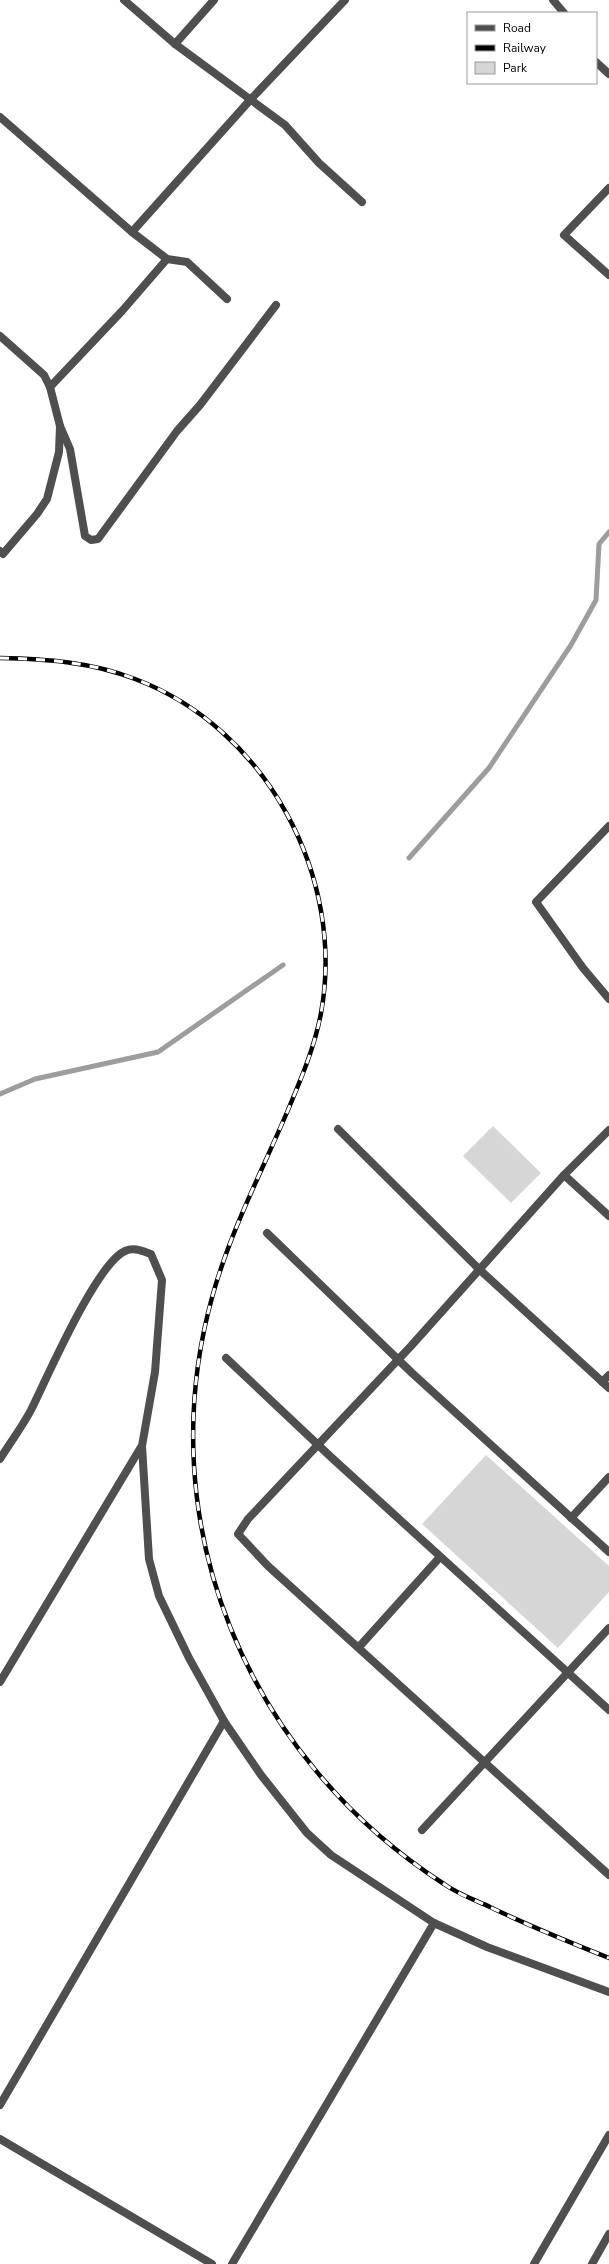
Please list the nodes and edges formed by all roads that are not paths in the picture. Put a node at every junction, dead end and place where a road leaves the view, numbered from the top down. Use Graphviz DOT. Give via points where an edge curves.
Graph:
graph roads {
  1 [pos="124,0"];
  2 [pos="214,0"];
  3 [pos="345,0"];
  4 [pos="553,0"];
  5 [pos="563,12"];
  6 [pos="175,44"];
  7 [pos="597,63"];
  8 [pos="609,74"];
  9 [pos="251,99"];
  10 [pos="0,117"];
  11 [pos="609,188"];
  12 [pos="362,202"];
  13 [pos="132,232"];
  14 [pos="167,259"];
  15 [pos="609,275"];
  16 [pos="228,299"];
  17 [pos="276,305"];
  18 [pos="0,336"];
  19 [pos="50,387"];
  20 [pos="60,426"];
  21 [pos="0,551"];
  22 [pos="609,826"];
  23 [pos="609,999"];
  24 [pos="338,1129"];
  25 [pos="609,1130"];
  26 [pos="564,1175"];
  27 [pos="609,1216"];
  28 [pos="267,1233"];
  29 [pos="480,1270"];
  30 [pos="226,1358"];
  31 [pos="398,1360"];
  32 [pos="609,1375"];
  33 [pos="602,1382"];
  34 [pos="609,1388"];
  35 [pos="317,1445"];
  36 [pos="142,1446"];
  37 [pos="0,1459"];
  38 [pos="609,1477"];
  39 [pos="571,1518"];
  40 [pos="609,1552"];
  41 [pos="440,1557"];
  42 [pos="609,1628"];
  43 [pos="359,1647"];
  44 [pos="568,1672"];
  45 [pos="0,1682"];
  46 [pos="609,1710"];
  47 [pos="224,1721"];
  48 [pos="485,1762"];
  49 [pos="422,1830"];
  50 [pos="609,1875"];
  51 [pos="434,1924"];
  52 [pos="609,1992"];
  53 [pos="0,2105"];
  54 [pos="609,2135"];
  55 [pos="0,2139"];
  56 [pos="609,2234"];
  57 [pos="212,2264"];
  58 [pos="232,2264"];
  59 [pos="534,2264"];
  60 [pos="592,2264"];
  1 -- 6 [label="street"];
  2 -- 6 [label="street"];
  3 -- 9 [label="street"];
  4 -- 5 [label="street"];
  6 -- 9 [label="street"];
  7 -- 8 [label="street"];
  9 -- 12 [label="street" via="285,125 319,163"];
  9 -- 13 [label="street"];
  10 -- 13 [label="street"];
  11 -- 15 [label="street" via="564,235"];
  13 -- 14 [label="street"];
  14 -- 16 [label="street" via="187,262"];
  14 -- 19 [label="street"];
  17 -- 20 [label="street" via="200,405 177,431 98,539 92,540 85,536 70,449"];
  18 -- 19 [label="street" via="44,375"];
  19 -- 20 [label="street"];
  20 -- 21 [label="street" via="59,452 47,499 3,554"];
  22 -- 23 [label="street" via="536,902 583,968"];
  24 -- 29 [label="street"];
  25 -- 26 [label="street"];
  26 -- 27 [label="street"];
  26 -- 29 [label="street"];
  28 -- 31 [label="street"];
  29 -- 31 [label="street"];
  29 -- 33 [label="street"];
  30 -- 35 [label="street"];
  31 -- 35 [label="street"];
  31 -- 39 [label="street"];
  32 -- 33 [label="street"];
  33 -- 34 [label="street"];
  35 -- 41 [label="street"];
  35 -- 43 [label="street" via="248,1519 238,1534 268,1566"];
  36 -- 37 [label="street" via="155,1372 162,1280 151,1254 138,1249 126,1251 115,1257 100,1277 50,1368 30,1411"];
  36 -- 45 [label="street"];
  36 -- 47 [label="street" via="149,1560 159,1596"];
  38 -- 39 [label="street"];
  39 -- 40 [label="street"];
  41 -- 43 [label="street"];
  41 -- 44 [label="street"];
  42 -- 44 [label="street"];
  43 -- 48 [label="street"];
  44 -- 46 [label="street"];
  44 -- 48 [label="street"];
  47 -- 51 [label="street" via="307,1833 331,1855"];
  47 -- 53 [label="street"];
  48 -- 49 [label="street"];
  48 -- 50 [label="street"];
  51 -- 52 [label="street"];
  51 -- 58 [label="street"];
  54 -- 59 [label="street"];
  55 -- 57 [label="street"];
  56 -- 60 [label="street"];
}
